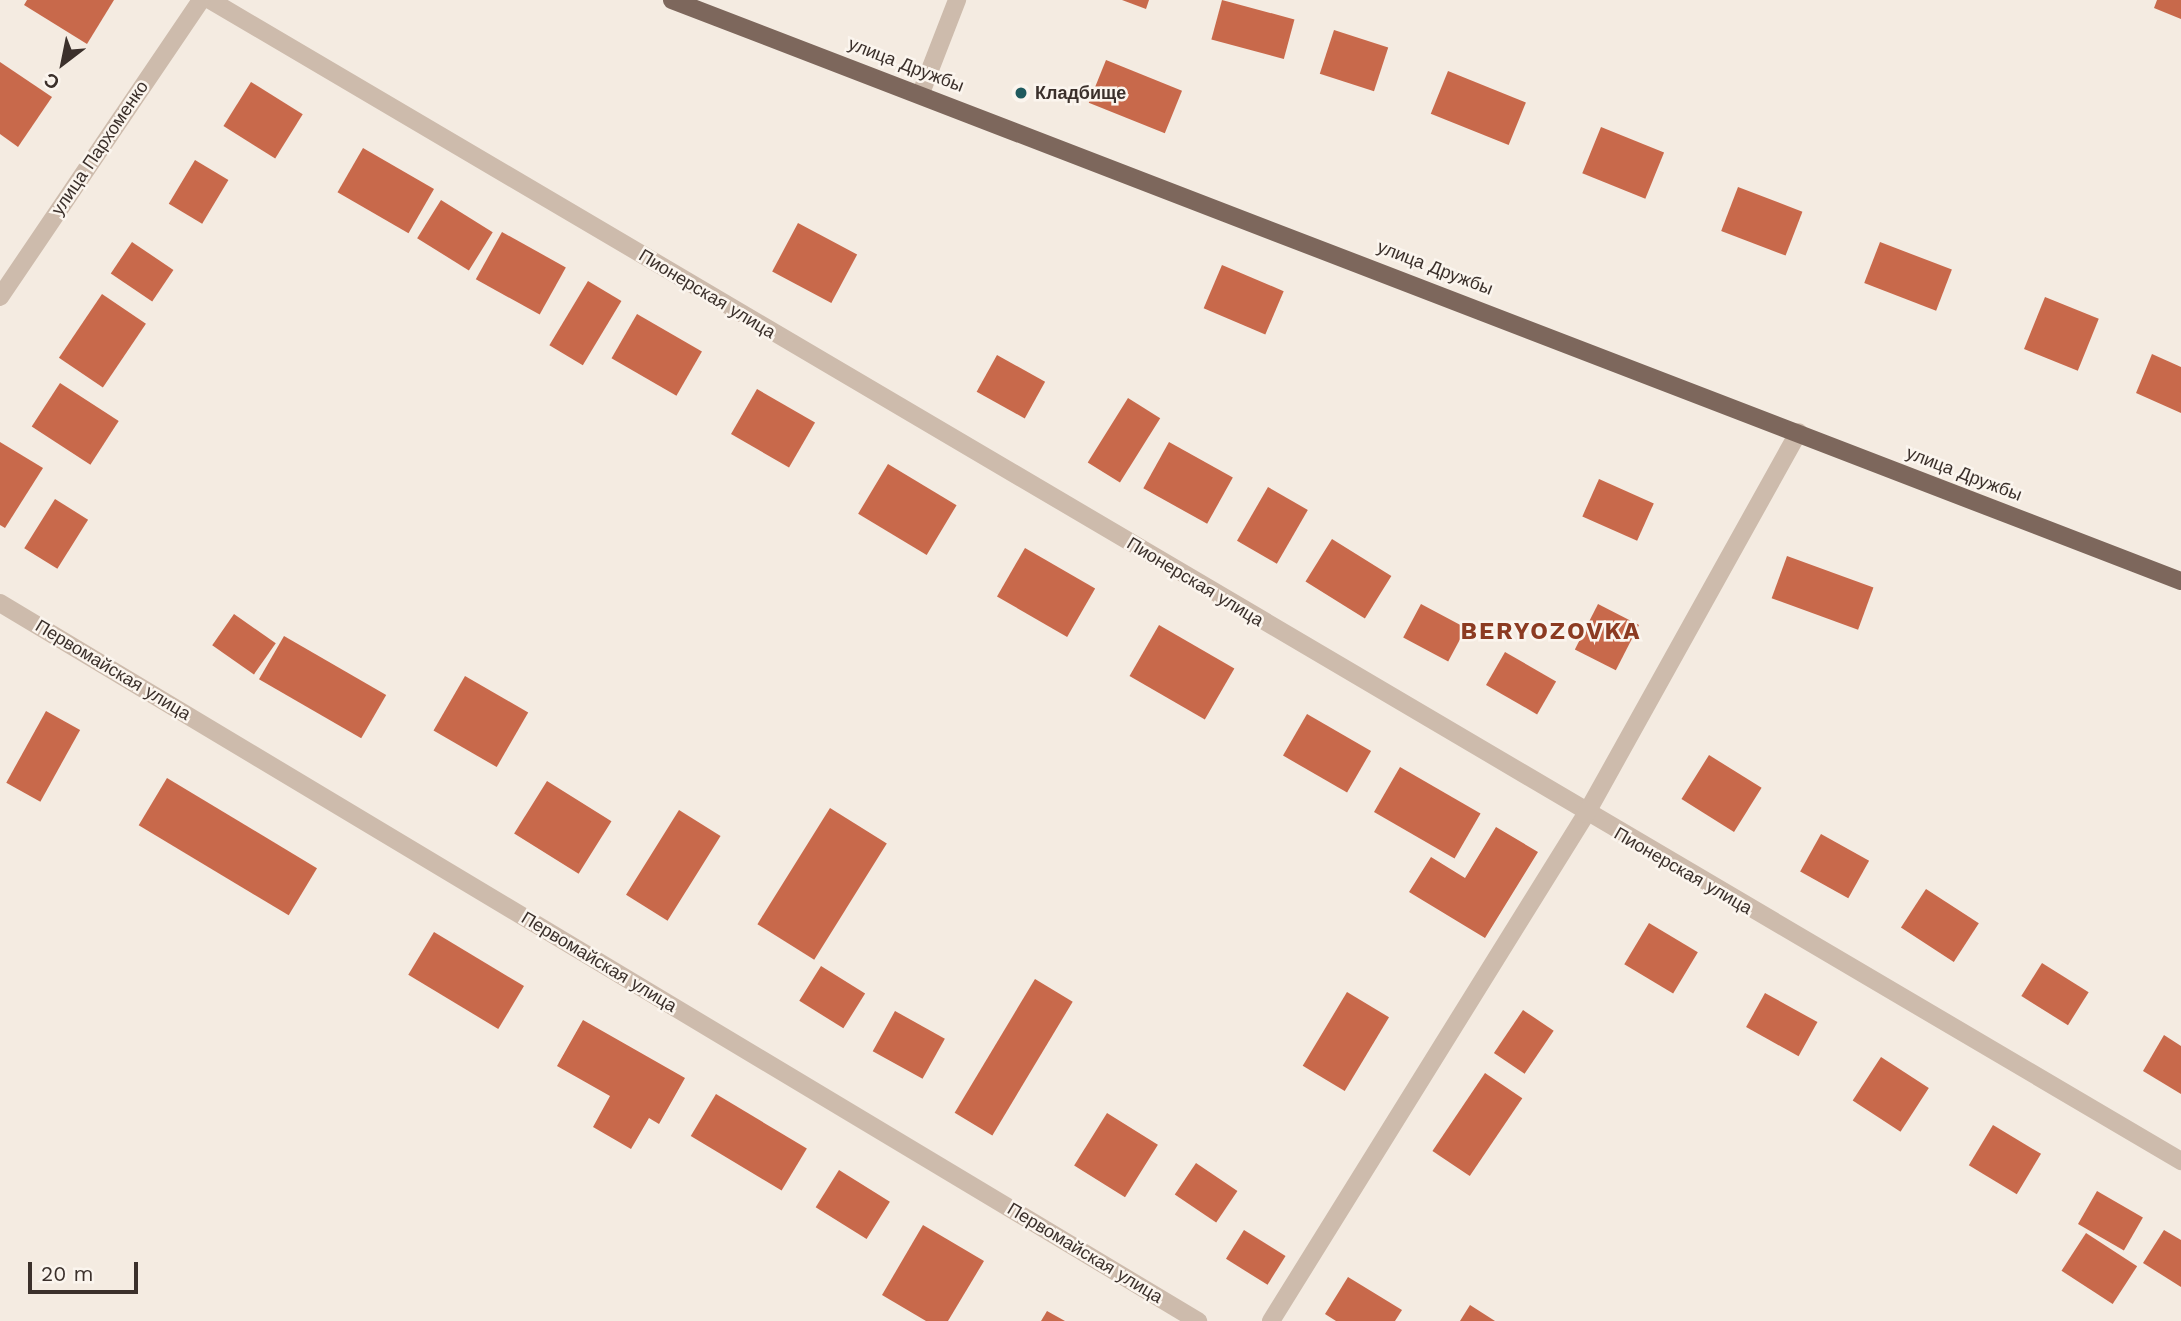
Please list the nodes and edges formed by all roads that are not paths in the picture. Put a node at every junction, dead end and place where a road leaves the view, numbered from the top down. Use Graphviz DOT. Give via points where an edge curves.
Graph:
graph roads {
  1 [pos="201,0"];
  2 [pos="210,0"];
  3 [pos="672,0"];
  4 [pos="957,0"];
  5 [pos="921,93"];
  6 [pos="0,297"];
  7 [pos="1799,432"];
  8 [pos="2181,582"];
  9 [pos="0,603"];
  10 [pos="1586,814"];
  11 [pos="2181,1161"];
  12 [pos="1198,1321"];
  13 [pos="1271,1321"];
  1 -- 6 [label="street, улица Пархоменко"];
  2 -- 10 [label="street, Пионерская улица"];
  3 -- 5 [label="main road, улица Дружбы"];
  4 -- 5 [label="street"];
  5 -- 7 [label="main road, улица Дружбы"];
  7 -- 8 [label="main road, улица Дружбы"];
  7 -- 10 [label="street"];
  9 -- 12 [label="street, Первомайская улица"];
  10 -- 11 [label="street, Пионерская улица"];
  10 -- 13 [label="street"];
}
